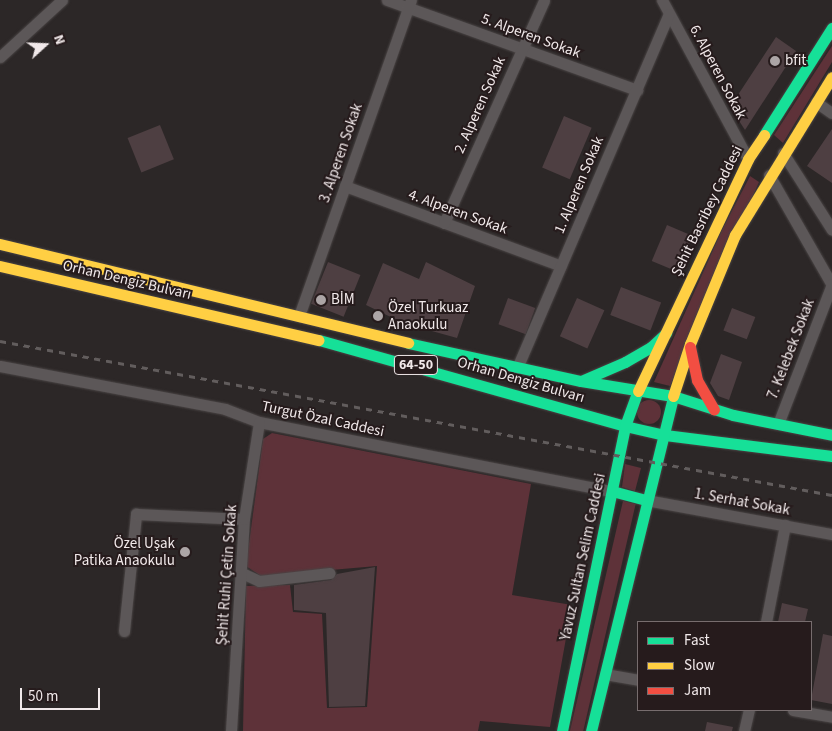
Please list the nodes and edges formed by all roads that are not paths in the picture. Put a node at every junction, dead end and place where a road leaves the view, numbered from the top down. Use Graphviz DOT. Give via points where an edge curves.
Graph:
graph roads {
  1 [pos="62,0"];
  2 [pos="387,0"];
  3 [pos="544,0"];
  4 [pos="662,0"];
  5 [pos="409,4"];
  6 [pos="669,14"];
  7 [pos="832,28"];
  8 [pos="522,49"];
  9 [pos="0,56"];
  10 [pos="832,77"];
  11 [pos="637,90"];
  12 [pos="816,102"];
  13 [pos="832,113"];
  14 [pos="761,138"];
  15 [pos="783,153"];
  16 [pos="758,167"];
  17 [pos="345,186"];
  18 [pos="444,223"];
  19 [pos="832,230"];
  20 [pos="0,244"];
  21 [pos="0,266"];
  22 [pos="561,266"];
  23 [pos="832,284"];
  24 [pos="299,316"];
  25 [pos="666,333"];
  26 [pos="690,344"];
  27 [pos="0,366"];
  28 [pos="517,368"];
  29 [pos="580,381"];
  30 [pos="638,390"];
  31 [pos="674,396"];
  32 [pos="714,409"];
  33 [pos="258,422"];
  34 [pos="778,424"];
  35 [pos="625,426"];
  36 [pos="665,435"];
  37 [pos="832,435"];
  38 [pos="832,456"];
  39 [pos="612,491"];
  40 [pos="646,500"];
  41 [pos="244,519"];
  42 [pos="785,525"];
  43 [pos="832,534"];
  44 [pos="242,573"];
  45 [pos="330,573"];
  46 [pos="766,621"];
  47 [pos="124,632"];
  48 [pos="605,674"];
  49 [pos="637,680"];
  50 [pos="749,711"];
  51 [pos="799,711"];
  52 [pos="832,717"];
  53 [pos="231,731"];
  54 [pos="562,731"];
  55 [pos="591,731"];
  56 [pos="744,731"];
  1 -- 9 [label="street"];
  2 -- 5 [label="street, 5. Alperen Sokak"];
  3 -- 8 [label="street, 2. Alperen Sokak"];
  4 -- 6 [label="street, 6. Alperen Sokak"];
  5 -- 8 [label="street, 5. Alperen Sokak"];
  5 -- 17 [label="street, 3. Alperen Sokak"];
  6 -- 11 [label="street, 1. Alperen Sokak"];
  6 -- 16 [label="street, 6. Alperen Sokak"];
  7 -- 14 [label="main road, Şehit Basribey Caddesi"];
  8 -- 11 [label="street, 5. Alperen Sokak"];
  8 -- 18 [label="street, 2. Alperen Sokak"];
  10 -- 12 [label="main road, Şehit Basribey Caddesi"];
  11 -- 22 [label="street, 1. Alperen Sokak"];
  12 -- 13 [label="street"];
  12 -- 15 [label="main road, Şehit Basribey Caddesi"];
  14 -- 15 [label="main road"];
  14 -- 16 [label="main road, Şehit Basribey Caddesi"];
  15 -- 16 [label="main road, Şehit Basribey Caddesi"];
  15 -- 19 [label="street"];
  16 -- 23 [label="street, 6. Alperen Sokak"];
  16 -- 25 [label="main road, Şehit Basribey Caddesi"];
  16 -- 26 [label="main road, Şehit Basribey Caddesi" via="735,235"];
  17 -- 18 [label="street, 4. Alperen Sokak"];
  17 -- 24 [label="street, 3. Alperen Sokak"];
  18 -- 22 [label="street, 4. Alperen Sokak"];
  20 -- 24 [label="main road, Orhan Dengiz Bulvarı / 64-50"];
  21 -- 35 [label="main road, Orhan Dengiz Bulvarı / 64-50" via="310,338"];
  22 -- 28 [label="street, 1. Alperen Sokak"];
  23 -- 34 [label="street, 7. Kelebek Sokak"];
  24 -- 28 [label="main road, Orhan Dengiz Bulvarı / 64-50"];
  25 -- 29 [label="main road" via="651,347"];
  25 -- 30 [label="main road, Şehit Basribey Caddesi"];
  26 -- 31 [label="main road, Şehit Basribey Caddesi"];
  26 -- 32 [label="main road" via="697,380"];
  27 -- 33 [label="street, Turgut Özal Caddesi" via="225,409"];
  28 -- 29 [label="main road, Orhan Dengiz Bulvarı / 64-50"];
  29 -- 30 [label="main road, Orhan Dengiz Bulvarı / 64-50"];
  30 -- 31 [label="main road, Orhan Dengiz Bulvarı / 64-50"];
  30 -- 35 [label="main road, Yavuz Sultan Selim Caddesi"];
  31 -- 32 [label="main road, Orhan Dengiz Bulvarı / 64-50"];
  31 -- 36 [label="main road"];
  32 -- 34 [label="main road, Orhan Dengiz Bulvarı / 64-50"];
  33 -- 39 [label="street, Turgut Özal Caddesi"];
  33 -- 41 [label="street, Şehit Ruhi Çetin Sokak"];
  34 -- 37 [label="main road, Orhan Dengiz Bulvarı / 64-50"];
  35 -- 36 [label="main road, Orhan Dengiz Bulvarı / 64-50"];
  35 -- 39 [label="main road, Yavuz Sultan Selim Caddesi"];
  36 -- 38 [label="main road, Orhan Dengiz Bulvarı / 64-50"];
  36 -- 40 [label="main road"];
  39 -- 40 [label="main road"];
  39 -- 54 [label="main road, Yavuz Sultan Selim Caddesi"];
  40 -- 42 [label="street, 1. Serhat Sokak"];
  40 -- 48 [label="main road"];
  41 -- 44 [label="street, Şehit Ruhi Çetin Sokak"];
  41 -- 47 [label="street" via="136,514"];
  42 -- 43 [label="street, 1. Serhat Sokak"];
  42 -- 46 [label="street"];
  44 -- 45 [label="street" via="259,581"];
  44 -- 53 [label="street, Şehit Ruhi Çetin Sokak"];
  48 -- 49 [label="street"];
  48 -- 55 [label="main road"];
  50 -- 56 [label="street"];
  51 -- 52 [label="street"];
}
